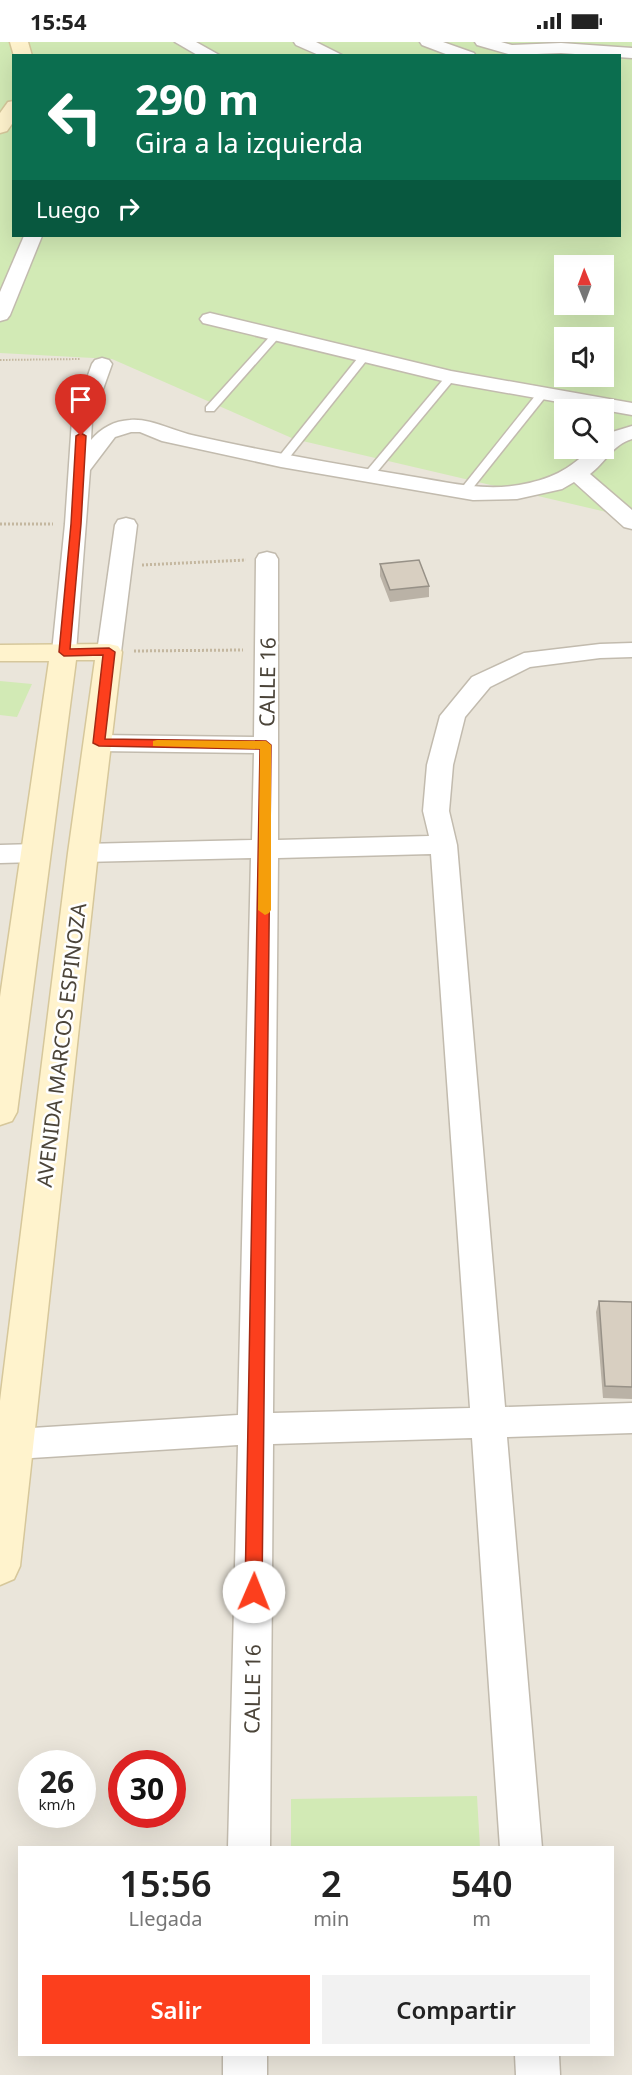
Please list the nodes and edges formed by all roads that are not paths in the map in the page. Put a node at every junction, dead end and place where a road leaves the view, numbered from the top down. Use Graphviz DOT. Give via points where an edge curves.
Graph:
graph roads {
  1 [pos="183,42"];
  2 [pos="302,42"];
  3 [pos="428,42"];
  4 [pos="483,42"];
  5 [pos="632,43"];
  6 [pos="595,50"];
  7 [pos="632,52"];
  8 [pos="209,54"];
  9 [pos="331,54"];
  10 [pos="462,54"];
  11 [pos="12,109"];
  12 [pos="0,127"];
  13 [pos="33,237"];
  14 [pos="0,315"];
  15 [pos="210,319"];
  16 [pos="276,335"];
  17 [pos="365,356"];
  18 [pos="102,364"];
  19 [pos="451,376"];
  20 [pos="543,393"];
  21 [pos="210,409"];
  22 [pos="632,409"];
  23 [pos="632,432"];
  24 [pos="614,439"];
  25 [pos="591,459"];
  26 [pos="281,461"];
  27 [pos="79,470"];
  28 [pos="577,474"];
  29 [pos="368,476"];
  30 [pos="464,492"];
  31 [pos="632,522"];
  32 [pos="126,525"];
  33 [pos="267,559"];
  34 [pos="632,650"];
  35 [pos="64,652"];
  36 [pos="109,652"];
  37 [pos="0,653"];
  38 [pos="99,743"];
  39 [pos="266,745"];
  40 [pos="444,845"];
  41 [pos="266,849"];
  42 [pos="36,853"];
  43 [pos="83,853"];
  44 [pos="0,854"];
  45 [pos="0,1112"];
  46 [pos="632,1418"];
  47 [pos="489,1422"];
  48 [pos="257,1429"];
  49 [pos="7,1444"];
  50 [pos="0,1566"];
  51 [pos="249,1846"];
  52 [pos="521,1846"];
  53 [pos="245,2056"];
  54 [pos="537,2056"];
  55 [pos="245,2075"];
  56 [pos="538,2075"];
  1 -- 8 [label="street"];
  2 -- 9 [label="street"];
  3 -- 10 [label="street"];
  4 -- 6 [label="street" via="512,50"];
  5 -- 6 [label="street"];
  6 -- 7 [label="street"];
  11 -- 12 [label="street"];
  13 -- 14 [label="street"];
  15 -- 16 [label="street"];
  16 -- 17 [label="street"];
  16 -- 21 [label="lane"];
  17 -- 19 [label="street"];
  17 -- 26 [label="lane"];
  18 -- 27 [label="street" via="82,420"];
  19 -- 20 [label="street"];
  19 -- 29 [label="lane"];
  20 -- 22 [label="street"];
  20 -- 30 [label="lane"];
  23 -- 24 [label="street"];
  25 -- 28 [label="street"];
  26 -- 27 [label="street" via="169,437 143,426 129,426 108,434"];
  26 -- 29 [label="street"];
  27 -- 35 [label="street"];
  28 -- 30 [label="street" via="517,492"];
  28 -- 31 [label="street"];
  29 -- 30 [label="street"];
  32 -- 36 [label="street, AVENIDA MARCOS ESPINOZA"];
  33 -- 39 [label="street, CALLE 16"];
  34 -- 40 [label="street" via="524,660 481,682 453,716 440,765 436,811"];
  35 -- 36 [label="street"];
  35 -- 37 [label="street"];
  35 -- 42 [label="street"];
  36 -- 38 [label="street, AVENIDA MARCOS ESPINOZA"];
  38 -- 39 [label="street"];
  38 -- 43 [label="street, AVENIDA MARCOS ESPINOZA"];
  39 -- 41 [label="street, CALLE 16"];
  40 -- 41 [label="street"];
  40 -- 47 [label="street"];
  41 -- 43 [label="street"];
  41 -- 48 [label="street, CALLE 16"];
  42 -- 44 [label="street"];
  42 -- 45 [label="street"];
  43 -- 49 [label="street, AVENIDA MARCOS ESPINOZA"];
  46 -- 47 [label="street"];
  47 -- 48 [label="street"];
  47 -- 52 [label="street"];
  48 -- 49 [label="street"];
  48 -- 51 [label="street, CALLE 16"];
  49 -- 50 [label="street, AVENIDA MARCOS ESPINOZA"];
  53 -- 55 [label="street"];
  54 -- 56 [label="street"];
}
